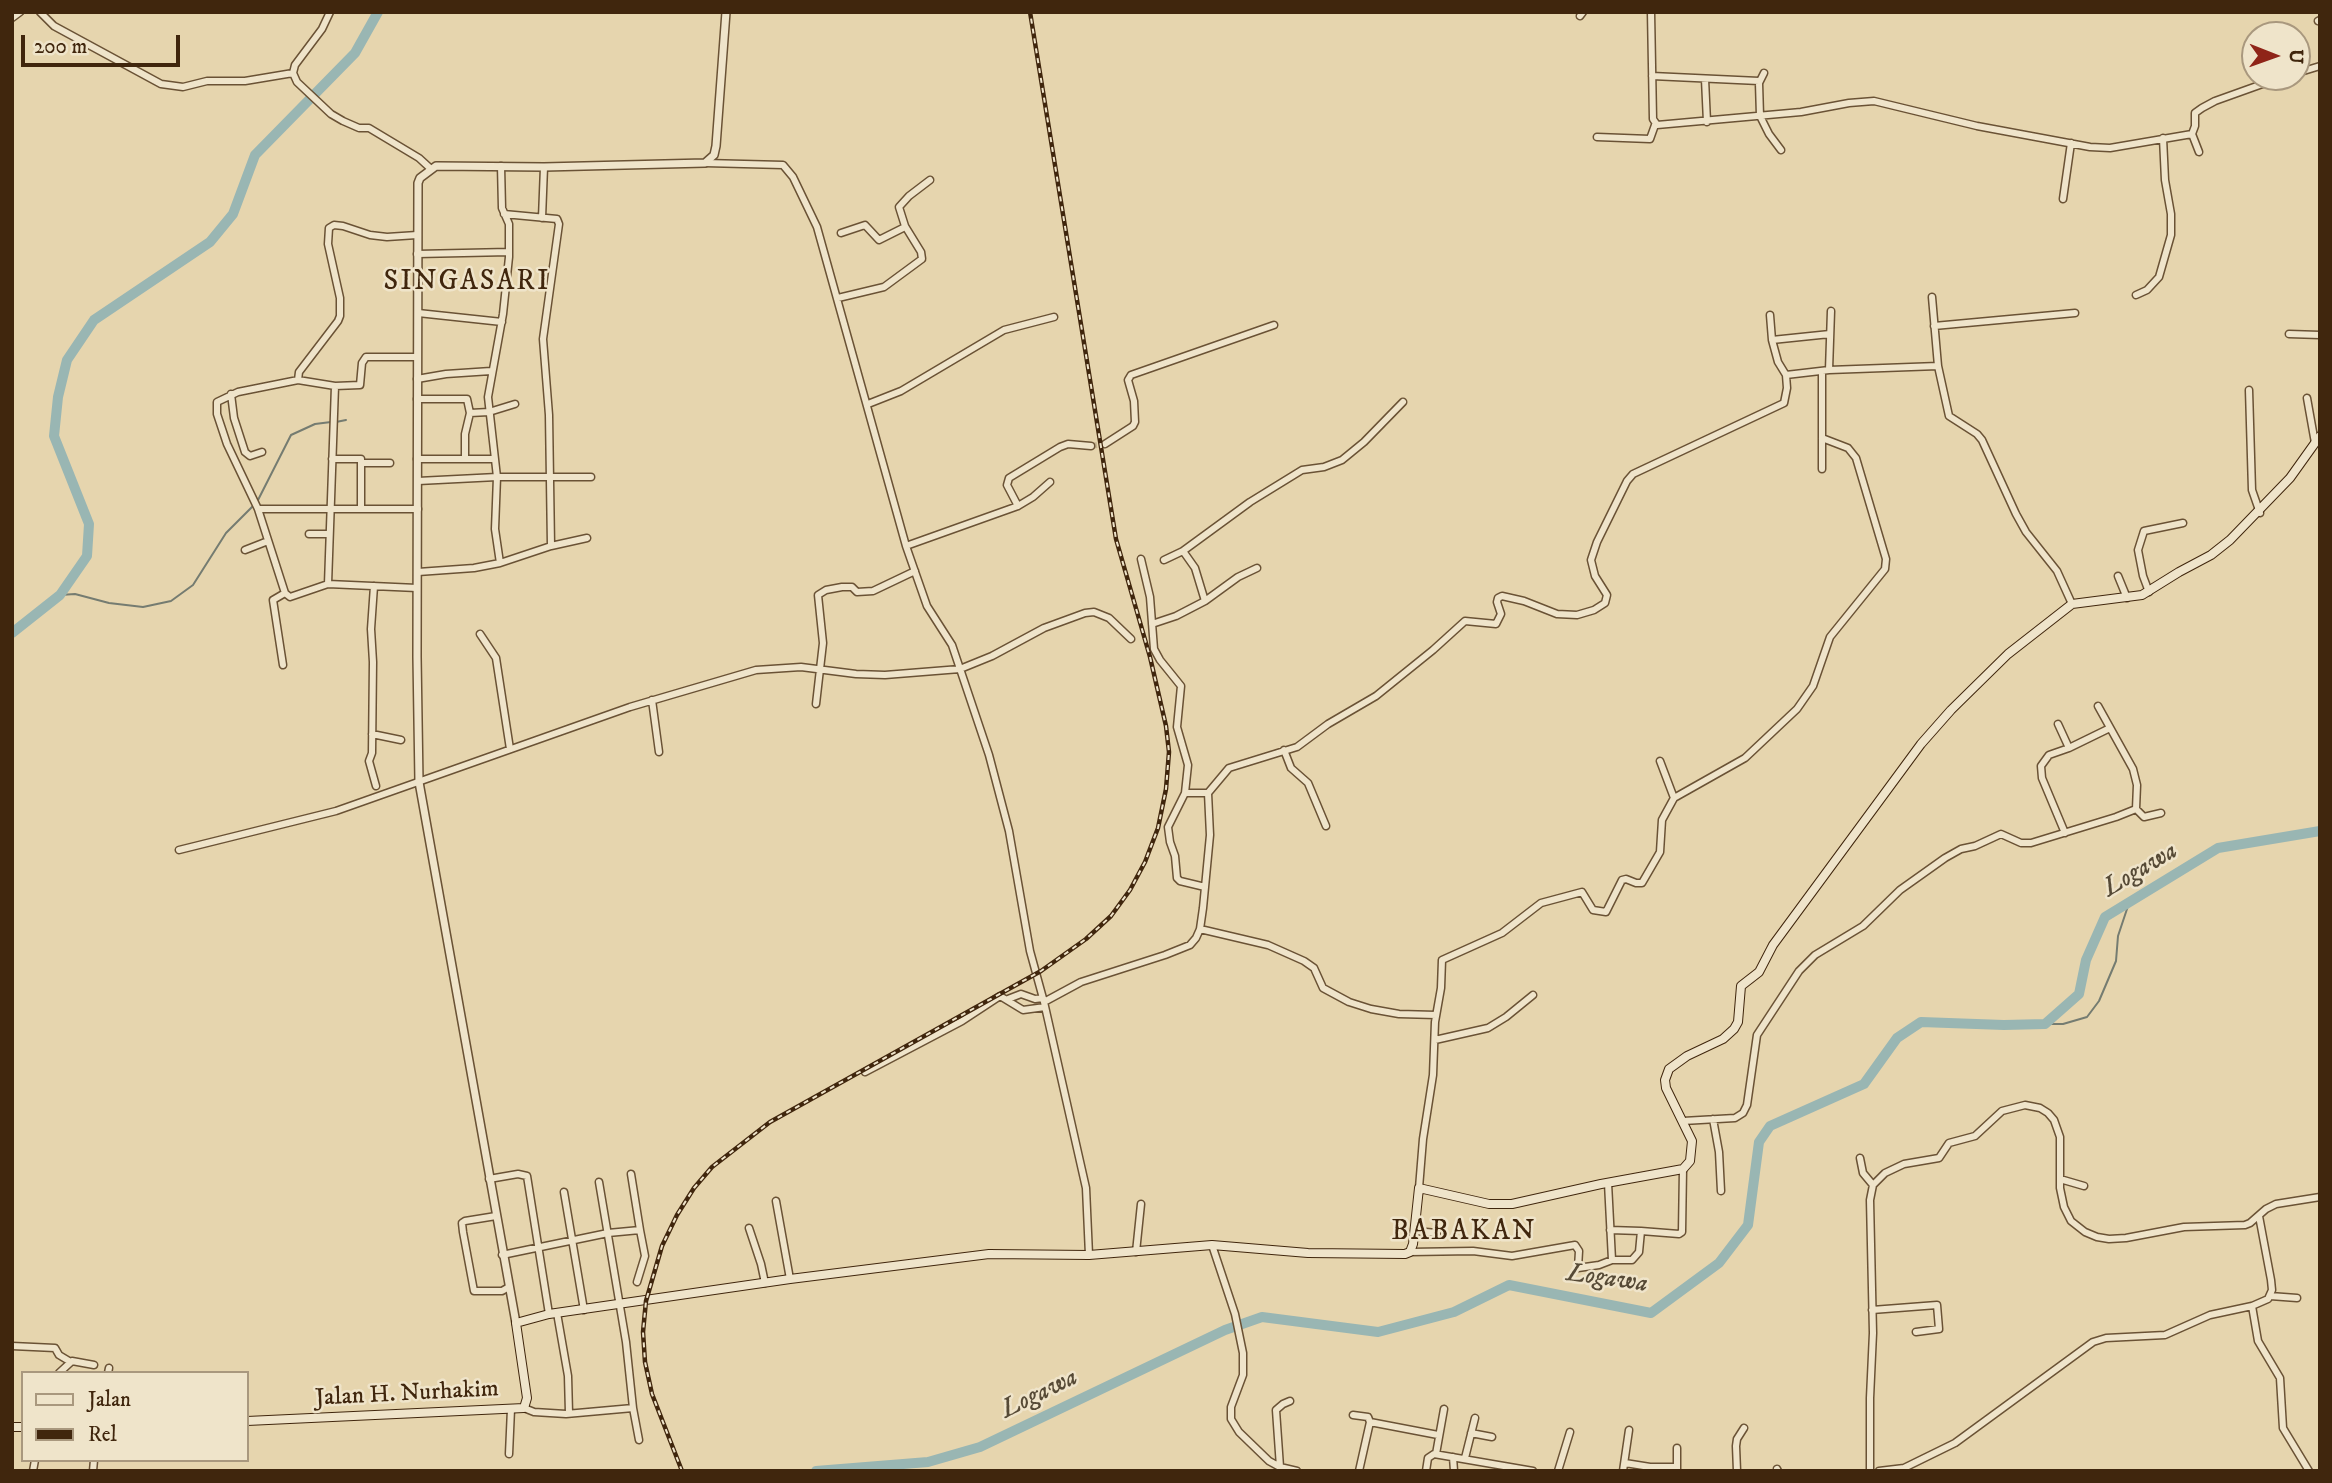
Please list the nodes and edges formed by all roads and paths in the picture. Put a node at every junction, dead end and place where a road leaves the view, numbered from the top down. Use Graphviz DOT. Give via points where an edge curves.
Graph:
graph roads {
  1 [pos="20,12"];
  2 [pos="40,12"];
  3 [pos="330,12"];
  4 [pos="726,12"];
  5 [pos="1651,12"];
  6 [pos="12,18"];
  7 [pos="292,73"];
  8 [pos="1764,73"];
  9 [pos="1652,76"];
  10 [pos="1705,79"];
  11 [pos="1759,82"];
  12 [pos="2242,91"];
  13 [pos="1760,116"];
  14 [pos="1707,121"];
  15 [pos="1655,125"];
  16 [pos="2192,134"];
  17 [pos="1597,137"];
  18 [pos="2163,138"];
  19 [pos="2071,143"];
  20 [pos="1781,150"];
  21 [pos="2199,152"];
  22 [pos="705,163"];
  23 [pos="501,166"];
  24 [pos="544,167"];
  25 [pos="431,169"];
  26 [pos="930,180"];
  27 [pos="2063,199"];
  28 [pos="504,214"];
  29 [pos="542,218"];
  30 [pos="905,227"];
  31 [pos="841,233"];
  32 [pos="417,235"];
  33 [pos="509,253"];
  34 [pos="417,254"];
  35 [pos="2136,295"];
  36 [pos="1932,297"];
  37 [pos="838,299"];
  38 [pos="1831,311"];
  39 [pos="418,313"];
  40 [pos="2076,313"];
  41 [pos="1770,315"];
  42 [pos="1054,317"];
  43 [pos="502,322"];
  44 [pos="1274,325"];
  45 [pos="1934,326"];
  46 [pos="1830,334"];
  47 [pos="2289,334"];
  48 [pos="2320,335"];
  49 [pos="1772,340"];
  50 [pos="417,357"];
  51 [pos="1938,366"];
  52 [pos="1826,370"];
  53 [pos="491,371"];
  54 [pos="1786,375"];
  55 [pos="417,379"];
  56 [pos="298,380"];
  57 [pos="335,386"];
  58 [pos="2249,390"];
  59 [pos="231,394"];
  60 [pos="2307,398"];
  61 [pos="417,399"];
  62 [pos="1403,402"];
  63 [pos="515,404"];
  64 [pos="868,404"];
  65 [pos="470,412"];
  66 [pos="489,412"];
  67 [pos="1822,438"];
  68 [pos="2317,440"];
  69 [pos="1105,444"];
  70 [pos="1091,446"];
  71 [pos="262,452"];
  72 [pos="465,458"];
  73 [pos="332,459"];
  74 [pos="417,459"];
  75 [pos="495,459"];
  76 [pos="362,463"];
  77 [pos="390,463"];
  78 [pos="1822,470"];
  79 [pos="497,477"];
  80 [pos="550,477"];
  81 [pos="591,477"];
  82 [pos="418,481"];
  83 [pos="1050,482"];
  84 [pos="256,504"];
  85 [pos="1018,506"];
  86 [pos="330,509"];
  87 [pos="361,509"];
  88 [pos="418,509"];
  89 [pos="2260,513"];
  90 [pos="2183,523"];
  91 [pos="309,534"];
  92 [pos="329,534"];
  93 [pos="587,538"];
  94 [pos="268,541"];
  95 [pos="551,546"];
  96 [pos="906,546"];
  97 [pos="244,550"];
  98 [pos="1182,551"];
  99 [pos="1141,559"];
  100 [pos="1164,561"];
  101 [pos="500,563"];
  102 [pos="1257,568"];
  103 [pos="418,572"];
  104 [pos="915,572"];
  105 [pos="2118,576"];
  106 [pos="328,584"];
  107 [pos="374,586"];
  108 [pos="417,588"];
  109 [pos="2149,592"];
  110 [pos="285,593"];
  111 [pos="2127,598"];
  112 [pos="1205,601"];
  113 [pos="2072,604"];
  114 [pos="1152,624"];
  115 [pos="480,634"];
  116 [pos="1131,639"];
  117 [pos="283,665"];
  118 [pos="820,669"];
  119 [pos="960,669"];
  120 [pos="652,701"];
  121 [pos="816,704"];
  122 [pos="2098,706"];
  123 [pos="2058,724"];
  124 [pos="2110,728"];
  125 [pos="372,734"];
  126 [pos="401,740"];
  127 [pos="2069,748"];
  128 [pos="510,749"];
  129 [pos="1284,750"];
  130 [pos="659,752"];
  131 [pos="1660,761"];
  132 [pos="419,782"];
  133 [pos="376,786"];
  134 [pos="1185,793"];
  135 [pos="1208,793"];
  136 [pos="1674,798"];
  137 [pos="2136,809"];
  138 [pos="2161,813"];
  139 [pos="1326,825"];
  140 [pos="2065,833"];
  141 [pos="178,850"];
  142 [pos="1205,887"];
  143 [pos="1200,929"];
  144 [pos="1533,995"];
  145 [pos="1008,999"];
  146 [pos="1044,1002"];
  147 [pos="1436,1015"];
  148 [pos="1435,1040"];
  149 [pos="865,1072"];
  150 [pos="1713,1119"];
  151 [pos="1683,1121"];
  152 [pos="1860,1158"];
  153 [pos="1683,1169"];
  154 [pos="631,1174"];
  155 [pos="489,1179"];
  156 [pos="2060,1180"];
  157 [pos="599,1182"];
  158 [pos="1608,1183"];
  159 [pos="1873,1185"];
  160 [pos="2084,1186"];
  161 [pos="1419,1188"];
  162 [pos="1721,1191"];
  163 [pos="564,1192"];
  164 [pos="2320,1197"];
  165 [pos="776,1202"];
  166 [pos="1141,1204"];
  167 [pos="496,1216"];
  168 [pos="2259,1216"];
  169 [pos="749,1228"];
  170 [pos="640,1230"];
  171 [pos="1610,1230"];
  172 [pos="1415,1231"];
  173 [pos="1641,1231"];
  174 [pos="608,1233"];
  175 [pos="1437,1233"];
  176 [pos="571,1240"];
  177 [pos="1212,1245"];
  178 [pos="538,1246"];
  179 [pos="1136,1252"];
  180 [pos="1410,1252"];
  181 [pos="502,1255"];
  182 [pos="1090,1255"];
  183 [pos="1612,1260"];
  184 [pos="790,1279"];
  185 [pos="637,1282"];
  186 [pos="765,1283"];
  187 [pos="509,1287"];
  188 [pos="2270,1296"];
  189 [pos="2297,1298"];
  190 [pos="620,1305"];
  191 [pos="2252,1306"];
  192 [pos="584,1310"];
  193 [pos="1872,1310"];
  194 [pos="553,1314"];
  195 [pos="516,1323"];
  196 [pos="1916,1332"];
  197 [pos="12,1346"];
  198 [pos="69,1362"];
  199 [pos="94,1365"];
  200 [pos="61,1371"];
  201 [pos="1290,1401"];
  202 [pos="524,1408"];
  203 [pos="633,1408"];
  204 [pos="511,1409"];
  205 [pos="1444,1409"];
  206 [pos="569,1413"];
  207 [pos="1353,1415"];
  208 [pos="1475,1418"];
  209 [pos="248,1421"];
  210 [pos="1370,1423"];
  211 [pos="1744,1428"];
  212 [pos="1629,1430"];
  213 [pos="1570,1432"];
  214 [pos="1471,1433"];
  215 [pos="1438,1436"];
  216 [pos="1492,1437"];
  217 [pos="639,1440"];
  218 [pos="1677,1448"];
  219 [pos="509,1454"];
  220 [pos="1436,1454"];
  221 [pos="1453,1457"];
  222 [pos="1465,1458"];
  223 [pos="1280,1467"];
  224 [pos="1624,1467"];
  225 [pos="1513,1468"];
  226 [pos="1677,1469"];
  227 [pos="1297,1471"];
  228 [pos="1359,1471"];
  229 [pos="1426,1471"];
  230 [pos="1454,1471"];
  231 [pos="1533,1471"];
  232 [pos="1558,1471"];
  233 [pos="1737,1471"];
  234 [pos="1870,1471"];
  235 [pos="1879,1471"];
  236 [pos="2309,1471"];
  1 -- 6 [label="street"];
  2 -- 7 [label="street" via="54,26 161,84 183,87"];
  3 -- 7 [label="street"];
  4 -- 22 [label="street" via="716,146"];
  5 -- 9 [label="street"];
  7 -- 25 [label="street" via="323,108 394,142"];
  8 -- 11 [label="street"];
  9 -- 10 [label="street"];
  9 -- 15 [label="street"];
  10 -- 11 [label="street"];
  10 -- 14 [label="street"];
  11 -- 13 [label="street"];
  12 -- 16 [label="street" via="2195,113"];
  13 -- 14 [label="street"];
  13 -- 19 [label="street" via="1874,101"];
  13 -- 20 [label="street"];
  14 -- 15 [label="street"];
  15 -- 17 [label="street" via="1650,139"];
  16 -- 18 [label="street"];
  16 -- 21 [label="street"];
  18 -- 19 [label="street" via="2110,148"];
  18 -- 35 [label="street" via="2171,235 2159,277"];
  19 -- 27 [label="street"];
  22 -- 24 [label="street"];
  22 -- 37 [label="street" via="786,167 811,209"];
  23 -- 24 [label="street"];
  23 -- 25 [label="street"];
  23 -- 28 [label="street"];
  24 -- 29 [label="street"];
  25 -- 32 [label="street" via="418,183"];
  26 -- 30 [label="street" via="900,205"];
  28 -- 29 [label="street"];
  28 -- 33 [label="street" via="509,224"];
  29 -- 80 [label="street" via="557,219 559,224 543,339"];
  30 -- 31 [label="street" via="879,240 865,225"];
  30 -- 37 [label="street" via="922,259 884,287"];
  32 -- 34 [label="street"];
  32 -- 56 [label="street" via="387,237 343,226 329,228 340,316 299,372"];
  33 -- 34 [label="street"];
  33 -- 43 [label="street"];
  34 -- 39 [label="street"];
  36 -- 45 [label="street"];
  37 -- 64 [label="street"];
  38 -- 46 [label="street"];
  39 -- 43 [label="street"];
  39 -- 50 [label="street"];
  40 -- 45 [label="street"];
  41 -- 49 [label="street"];
  42 -- 64 [label="street" via="1004,330 901,391"];
  43 -- 53 [label="street"];
  44 -- 69 [label="street" via="1131,374 1135,422"];
  45 -- 51 [label="street"];
  46 -- 49 [label="street"];
  46 -- 52 [label="street"];
  47 -- 48 [label="street"];
  49 -- 54 [label="street"];
  50 -- 55 [label="street"];
  50 -- 57 [label="street" via="366,357 360,384"];
  51 -- 52 [label="street"];
  51 -- 113 [label="street" via="1949,416 1982,440 2016,514 2057,571"];
  52 -- 54 [label="street"];
  52 -- 67 [label="street"];
  53 -- 55 [label="street"];
  53 -- 66 [label="street"];
  54 -- 129 [label="street" via="1782,405 1626,481 1591,560 1607,595 1605,603 1586,613 1558,614 1502,596 1497,602 1501,614 1496,624 1465,621 1376,696 1297,747"];
  55 -- 61 [label="street"];
  56 -- 57 [label="street"];
  56 -- 59 [label="street"];
  57 -- 73 [label="street"];
  58 -- 89 [label="street" via="2252,490"];
  59 -- 71 [label="street" via="245,452 250,456"];
  59 -- 84 [label="street" via="217,402 217,414"];
  60 -- 68 [label="street"];
  61 -- 65 [label="street" via="467,399"];
  61 -- 74 [label="street"];
  62 -- 98 [label="street" via="1342,460 1302,470"];
  63 -- 66 [label="street"];
  64 -- 96 [label="street"];
  65 -- 66 [label="street"];
  65 -- 72 [label="street" via="464,434"];
  66 -- 75 [label="street"];
  67 -- 78 [label="street"];
  67 -- 136 [label="street" via="1848,449 1856,458 1885,569 1829,637 1813,686 1797,709 1745,758"];
  68 -- 89 [label="main road"];
  70 -- 85 [label="street" via="1060,447 1009,478 1007,485"];
  72 -- 74 [label="street"];
  72 -- 75 [label="street"];
  73 -- 76 [label="street" via="359,459"];
  73 -- 86 [label="street"];
  74 -- 82 [label="street"];
  75 -- 79 [label="street"];
  76 -- 77 [label="street"];
  76 -- 87 [label="street"];
  79 -- 80 [label="street"];
  79 -- 82 [label="street"];
  79 -- 101 [label="street" via="495,529"];
  80 -- 81 [label="street"];
  80 -- 95 [label="street"];
  82 -- 88 [label="street"];
  83 -- 85 [label="street"];
  84 -- 86 [label="street"];
  84 -- 94 [label="street"];
  85 -- 96 [label="street"];
  86 -- 87 [label="street"];
  86 -- 92 [label="street"];
  87 -- 88 [label="street"];
  88 -- 103 [label="street"];
  89 -- 109 [label="main road" via="2211,555"];
  90 -- 109 [label="street" via="2144,531 2138,550"];
  91 -- 92 [label="street"];
  92 -- 106 [label="street"];
  93 -- 95 [label="street"];
  94 -- 97 [label="street"];
  94 -- 110 [label="street"];
  95 -- 101 [label="street"];
  96 -- 104 [label="street"];
  98 -- 100 [label="street"];
  98 -- 112 [label="street" via="1195,568"];
  99 -- 114 [label="street"];
  101 -- 103 [label="street"];
  102 -- 112 [label="street"];
  103 -- 108 [label="street"];
  104 -- 118 [label="street" via="873,591 842,587 820,593"];
  104 -- 119 [label="street"];
  105 -- 111 [label="street"];
  106 -- 107 [label="street"];
  106 -- 110 [label="street" via="290,597"];
  107 -- 108 [label="street"];
  107 -- 125 [label="street"];
  108 -- 132 [label="street"];
  109 -- 111 [label="main road"];
  110 -- 117 [label="street" via="273,600"];
  111 -- 113 [label="main road"];
  112 -- 114 [label="street"];
  113 -- 151 [label="main road" via="2008,654 1921,744 1773,945 1759,972 1741,986 1734,1029 1669,1069 1666,1088"];
  114 -- 134 [label="street" via="1157,655 1181,686 1177,727 1188,765"];
  115 -- 128 [label="street" via="496,658"];
  116 -- 119 [label="street" via="1109,618 1085,613"];
  118 -- 119 [label="street" via="885,674"];
  118 -- 120 [label="street" via="756,670"];
  118 -- 121 [label="street"];
  119 -- 146 [label="street" via="1009,831"];
  120 -- 128 [label="street"];
  120 -- 130 [label="street"];
  122 -- 124 [label="street"];
  123 -- 127 [label="street"];
  124 -- 127 [label="street"];
  124 -- 137 [label="street" via="2133,769"];
  125 -- 126 [label="street"];
  125 -- 133 [label="street" via="369,761"];
  127 -- 140 [label="street" via="2049,755 2041,766"];
  128 -- 132 [label="street"];
  129 -- 135 [label="street" via="1229,768"];
  129 -- 139 [label="street" via="1291,768 1308,783"];
  131 -- 136 [label="street"];
  132 -- 141 [label="street" via="336,811"];
  132 -- 155 [label="street"];
  134 -- 135 [label="street"];
  134 -- 142 [label="street" via="1168,827 1177,878"];
  135 -- 142 [label="street"];
  136 -- 147 [label="street" via="1662,820 1660,852 1643,882 1623,879 1606,912 1593,910 1582,892 1541,903 1502,933 1445,958"];
  137 -- 138 [label="street" via="2144,817"];
  137 -- 140 [label="street"];
  140 -- 150 [label="street" via="2025,844 2001,834 1954,852 1900,890 1863,926 1815,955 1759,1029 1745,1110 1737,1117"];
  142 -- 143 [label="street"];
  143 -- 146 [label="street" via="1186,947 1081,982"];
  143 -- 147 [label="street" via="1268,944 1304,961 1314,968 1323,988 1349,1002 1399,1014"];
  144 -- 148 [label="street" via="1488,1028"];
  145 -- 146 [label="street" via="1021,993"];
  145 -- 146 [label="street" via="1023,1010"];
  145 -- 149 [label="street" via="1000,996"];
  146 -- 182 [label="street" via="1086,1188"];
  147 -- 148 [label="street"];
  148 -- 161 [label="street"];
  150 -- 151 [label="street"];
  150 -- 162 [label="street"];
  151 -- 153 [label="main road" via="1692,1148"];
  152 -- 159 [label="street"];
  153 -- 158 [label="main road"];
  153 -- 173 [label="street" via="1682,1232"];
  154 -- 170 [label="street"];
  155 -- 167 [label="street"];
  155 -- 178 [label="street" via="527,1176"];
  156 -- 159 [label="street" via="2060,1137 2054,1120 2040,1108 2025,1105 2002,1111 1975,1136 1949,1143 1939,1158 1896,1167"];
  156 -- 160 [label="street"];
  156 -- 168 [label="street" via="2071,1221 2097,1237 2239,1226"];
  157 -- 174 [label="street"];
  158 -- 161 [label="main road" via="1503,1205"];
  158 -- 171 [label="street"];
  159 -- 193 [label="street" via="1869,1212"];
  161 -- 172 [label="main road"];
  163 -- 176 [label="street"];
  164 -- 168 [label="street" via="2276,1204"];
  165 -- 184 [label="street"];
  166 -- 179 [label="street"];
  167 -- 181 [label="street"];
  167 -- 187 [label="street" via="465,1221 463,1232 474,1292"];
  168 -- 188 [label="street"];
  169 -- 186 [label="street"];
  170 -- 174 [label="street"];
  170 -- 185 [label="street" via="645,1256"];
  171 -- 173 [label="street"];
  171 -- 183 [label="street"];
  172 -- 175 [label="street"];
  172 -- 180 [label="main road"];
  173 -- 183 [label="street" via="1635,1258"];
  174 -- 176 [label="street"];
  174 -- 190 [label="street"];
  176 -- 178 [label="street"];
  176 -- 192 [label="street"];
  177 -- 179 [label="main road"];
  177 -- 180 [label="main road" via="1308,1253"];
  177 -- 223 [label="street" via="1241,1341 1243,1375 1231,1419 1264,1457"];
  178 -- 181 [label="street"];
  178 -- 194 [label="street"];
  179 -- 182 [label="main road"];
  180 -- 183 [label="street" via="1512,1256 1575,1245 1578,1268"];
  181 -- 187 [label="street"];
  182 -- 184 [label="main road" via="971,1256"];
  184 -- 186 [label="main road"];
  186 -- 190 [label="main road"];
  187 -- 195 [label="street"];
  188 -- 189 [label="street"];
  188 -- 191 [label="street"];
  190 -- 192 [label="main road"];
  190 -- 203 [label="street"];
  191 -- 235 [label="street" via="2210,1315 2165,1335 2092,1342 1955,1443 1904,1468"];
  191 -- 236 [label="street" via="2259,1341 2280,1378 2283,1428"];
  192 -- 194 [label="main road"];
  193 -- 196 [label="street" via="1937,1305 1940,1329"];
  193 -- 234 [label="street"];
  194 -- 195 [label="main road"];
  194 -- 206 [label="street" via="568,1376"];
  195 -- 202 [label="main road, Jalan H. Nurhakim" via="527,1394"];
  197 -- 198 [label="street" via="55,1348"];
  198 -- 199 [label="street"];
  198 -- 200 [label="street"];
  201 -- 223 [label="street" via="1276,1410"];
  202 -- 204 [label="main road, Jalan H. Nurhakim"];
  202 -- 206 [label="street"];
  203 -- 206 [label="street"];
  203 -- 217 [label="street"];
  204 -- 209 [label="main road, Jalan H. Nurhakim"];
  204 -- 219 [label="street"];
  205 -- 215 [label="street"];
  207 -- 210 [label="street" via="1368,1417"];
  208 -- 214 [label="street"];
  210 -- 215 [label="street"];
  210 -- 228 [label="street"];
  211 -- 233 [label="street" via="1737,1439"];
  212 -- 224 [label="street"];
  213 -- 232 [label="street"];
  214 -- 216 [label="street"];
  214 -- 222 [label="street"];
  215 -- 220 [label="street"];
  218 -- 226 [label="street"];
  220 -- 221 [label="street"];
  220 -- 229 [label="street" via="1428,1458"];
  221 -- 222 [label="street"];
  221 -- 230 [label="street"];
  222 -- 225 [label="street"];
  223 -- 227 [label="street"];
  224 -- 226 [label="street"];
  225 -- 231 [label="street"];
}
